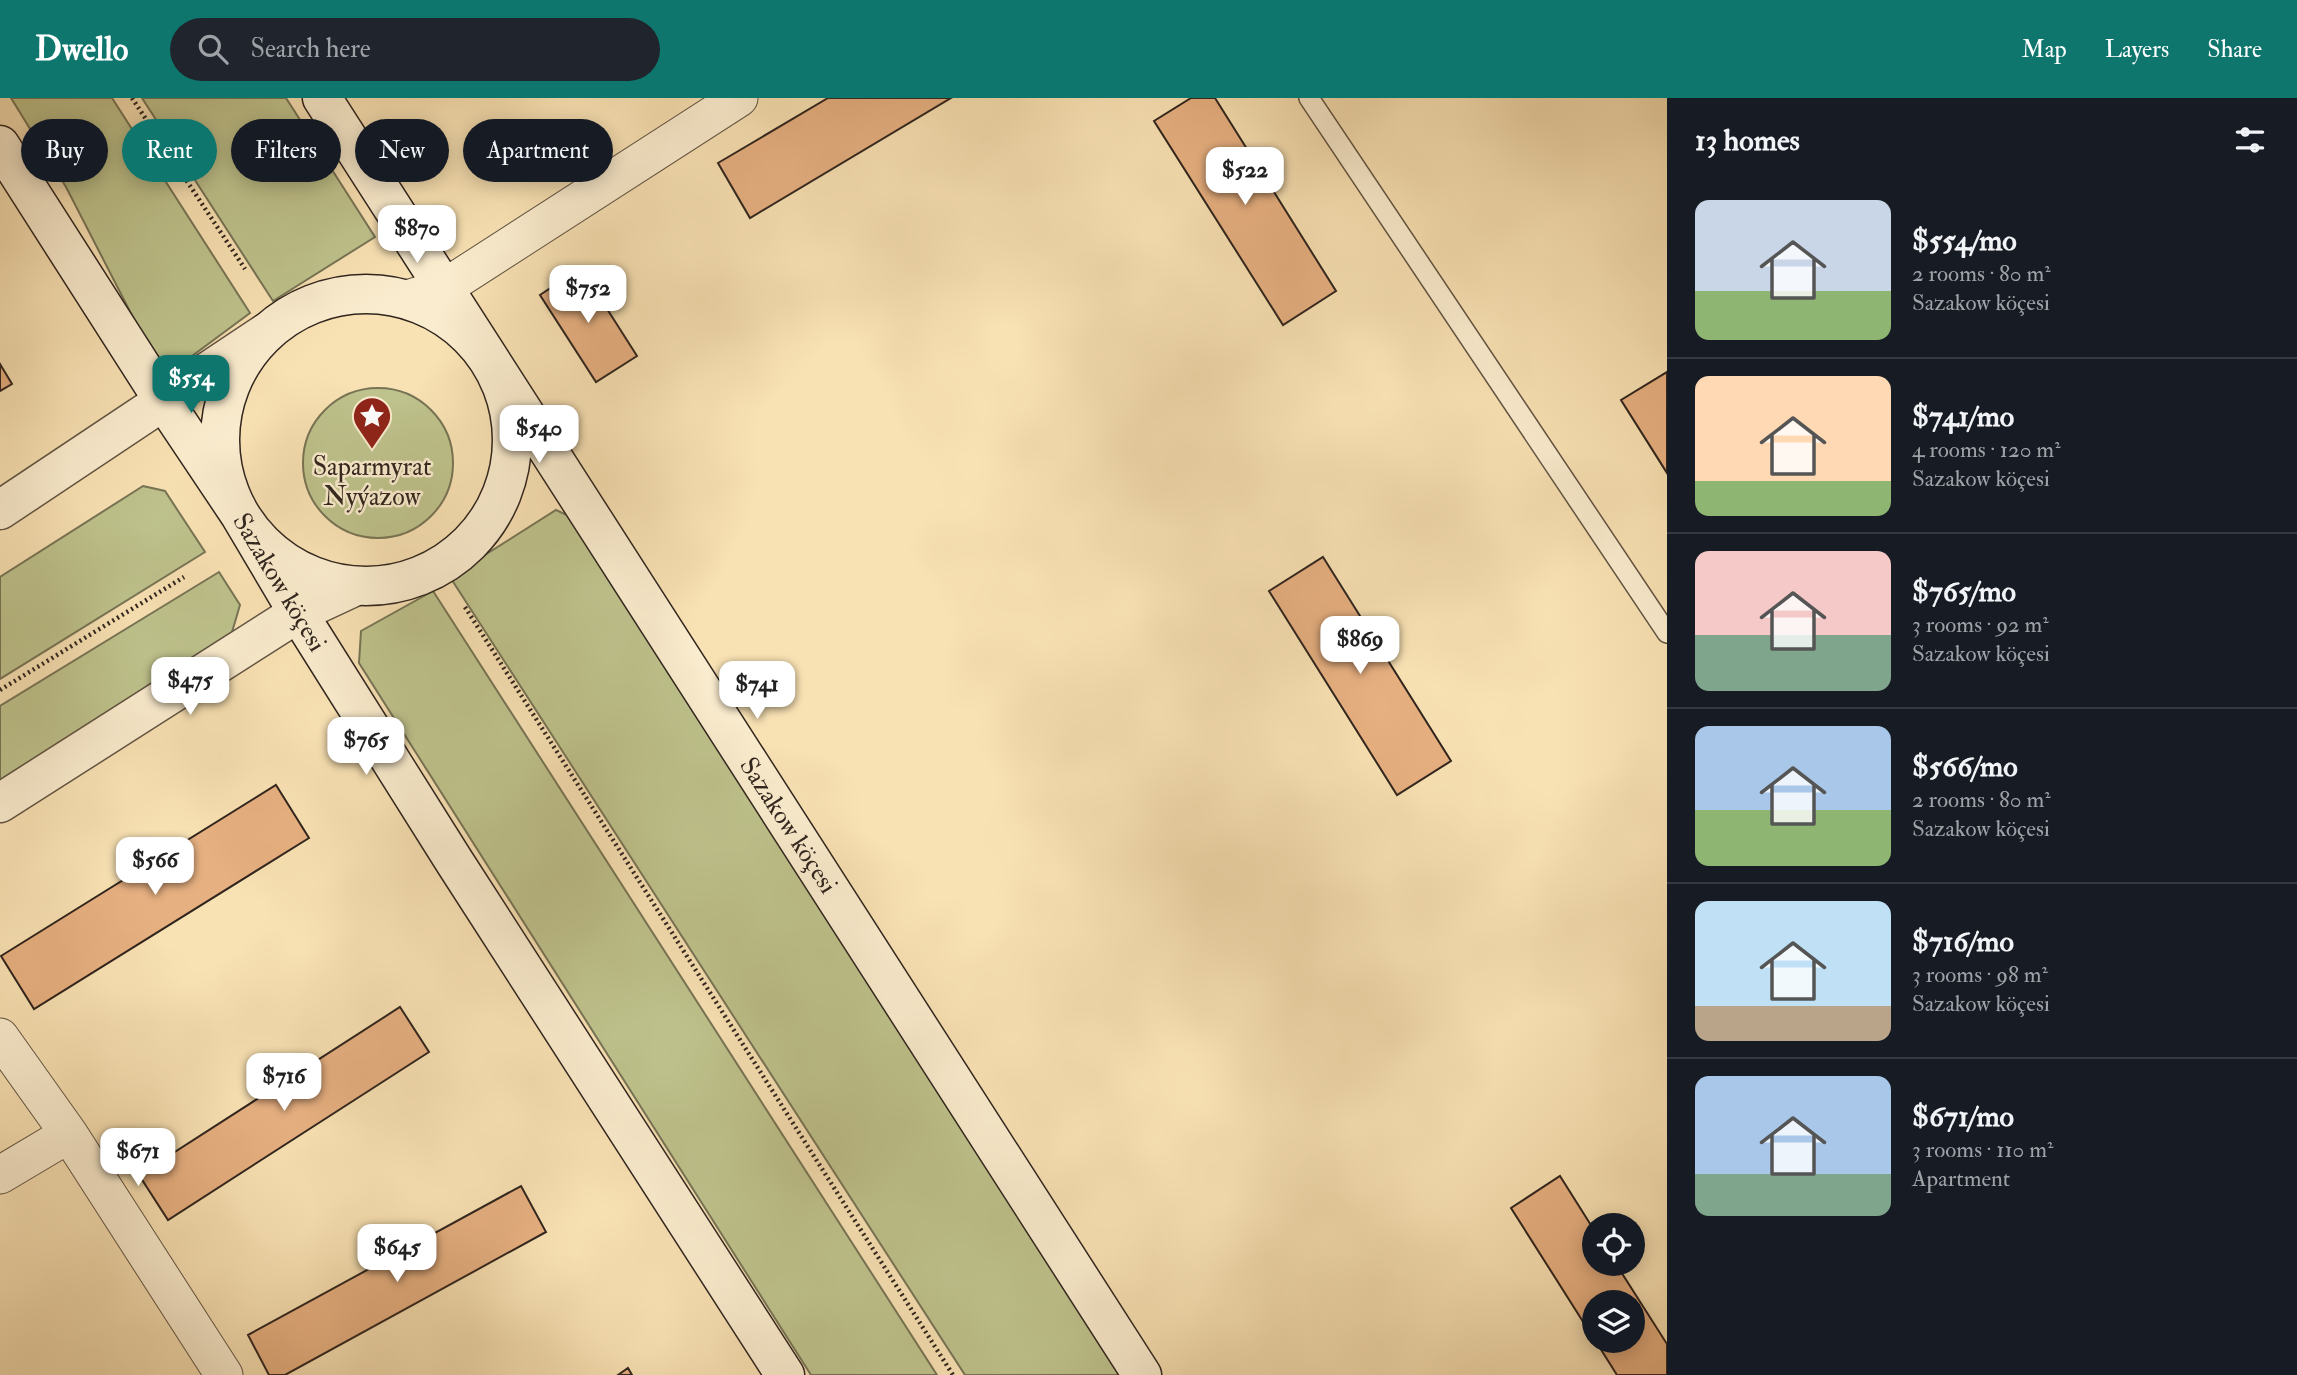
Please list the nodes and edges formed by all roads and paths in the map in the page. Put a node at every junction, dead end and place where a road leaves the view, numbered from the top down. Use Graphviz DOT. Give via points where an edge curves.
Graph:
graph roads {
  1 [pos="132,98"];
  2 [pos="322,98"];
  3 [pos="739,98"];
  4 [pos="1309,98"];
  5 [pos="0,145"];
  6 [pos="245,269"];
  7 [pos="444,288"];
  8 [pos="407,299"];
  9 [pos="267,332"];
  10 [pos="487,356"];
  11 [pos="163,400"];
  12 [pos="0,510"];
  13 [pos="240,515"];
  14 [pos="184,577"];
  15 [pos="356,586"];
  16 [pos="465,607"];
  17 [pos="298,613"];
  18 [pos="1667,633"];
  19 [pos="0,690"];
  20 [pos="0,803"];
  21 [pos="0,1037"];
  22 [pos="69,1134"];
  23 [pos="0,1175"];
  24 [pos="224,1375"];
  25 [pos="785,1375"];
  26 [pos="953,1375"];
  27 [pos="1142,1375"];
  1 -- 6 [label="path"];
  2 -- 7 [label="main road, Sazakow köçesi"];
  3 -- 7 [label="street"];
  4 -- 18 [label="lane"];
  5 -- 11 [label="main road, Sazakow köçesi"];
  7 -- 8 [label="street"];
  7 -- 10 [label="main road, Sazakow köçesi"];
  8 -- 9 [label="main road" via="357,293 309,305"];
  8 -- 10 [label="main road" via="452,320"];
  9 -- 11 [label="main road"];
  9 -- 13 [label="main road" via="236,372 220,419 222,469"];
  10 -- 15 [label="main road" via="507,398 513,445 504,490 480,531 446,563 403,582"];
  10 -- 27 [label="main road, Sazakow köçesi"];
  11 -- 12 [label="main road"];
  11 -- 13 [label="main road, Sazakow köçesi"];
  13 -- 15 [label="main road" via="261,543 289,565 321,580"];
  13 -- 17 [label="main road, Sazakow köçesi"];
  14 -- 19 [label="path"];
  15 -- 17 [label="main road"];
  16 -- 26 [label="path"];
  17 -- 20 [label="main road"];
  17 -- 25 [label="main road, Sazakow köçesi"];
  21 -- 22 [label="street"];
  22 -- 23 [label="street"];
  22 -- 24 [label="street"];
}
